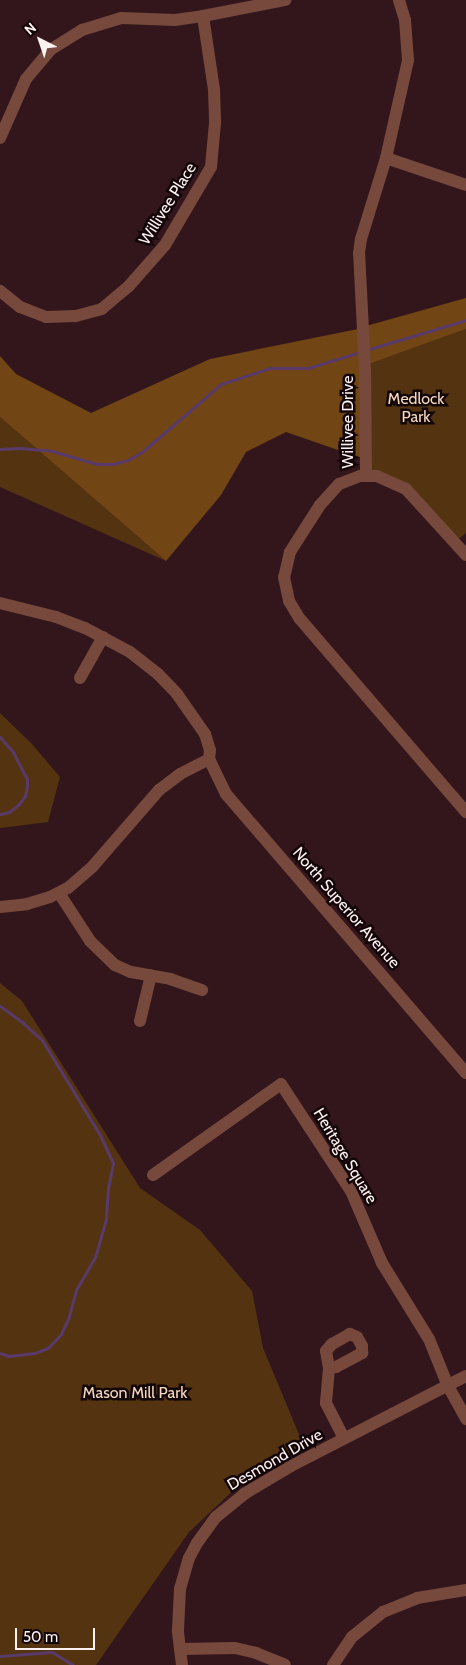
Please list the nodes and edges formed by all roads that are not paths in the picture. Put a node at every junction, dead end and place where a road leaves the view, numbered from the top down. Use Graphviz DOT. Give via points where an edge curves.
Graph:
graph roads {
  1 [pos="285,0"];
  2 [pos="398,0"];
  3 [pos="203,16"];
  4 [pos="0,138"];
  5 [pos="386,158"];
  6 [pos="466,186"];
  7 [pos="0,291"];
  8 [pos="366,476"];
  9 [pos="466,555"];
  10 [pos="0,603"];
  11 [pos="104,637"];
  12 [pos="80,678"];
  13 [pos="209,759"];
  14 [pos="466,812"];
  15 [pos="59,893"];
  16 [pos="0,907"];
  17 [pos="150,975"];
  18 [pos="202,990"];
  19 [pos="140,1021"];
  20 [pos="466,1073"];
  21 [pos="153,1175"];
  22 [pos="329,1368"];
  23 [pos="466,1376"];
  24 [pos="448,1386"];
  25 [pos="466,1419"];
  26 [pos="344,1438"];
  27 [pos="466,1590"];
  28 [pos="180,1649"];
  29 [pos="182,1665"];
  30 [pos="285,1665"];
  31 [pos="333,1665"];
  1 -- 3 [label="street"];
  2 -- 5 [label="street, Willivee Drive" via="405,20 408,60"];
  3 -- 4 [label="street" via="175,20 122,18 82,30 50,50 26,79"];
  3 -- 7 [label="street, Willivee Place" via="214,90 211,167 165,246 129,286 102,309 76,316 46,317 20,307"];
  5 -- 6 [label="street"];
  5 -- 8 [label="street, Willivee Drive" via="358,253 366,387"];
  8 -- 9 [label="street" via="386,478 406,489"];
  8 -- 14 [label="street, Willivee Drive" via="351,478 334,489 298,537 284,576 289,601 300,619"];
  10 -- 11 [label="street, North Superior Avenue" via="56,618"];
  11 -- 12 [label="street"];
  11 -- 13 [label="street, North Superior Avenue" via="141,659 172,688 205,734"];
  13 -- 15 [label="street" via="180,774 159,790 93,866"];
  13 -- 20 [label="street, North Superior Avenue" via="219,782 235,805"];
  15 -- 16 [label="street" via="27,904"];
  15 -- 17 [label="street" via="82,932 106,960 122,969"];
  17 -- 18 [label="street"];
  17 -- 19 [label="street"];
  21 -- 24 [label="street, Heritage Square" via="281,1084 351,1191 382,1263 429,1339"];
  22 -- 26 [label="street" via="326,1403"];
  23 -- 24 [label="street, Desmond Drive"];
  24 -- 25 [label="street"];
  24 -- 26 [label="street, Desmond Drive"];
  26 -- 28 [label="street, Desmond Drive" via="259,1484 228,1506 206,1528 189,1558 180,1590"];
  27 -- 31 [label="street" via="417,1598 388,1609 352,1637"];
  28 -- 29 [label="street, Desmond Drive"];
  28 -- 30 [label="street" via="235,1648"];
}
